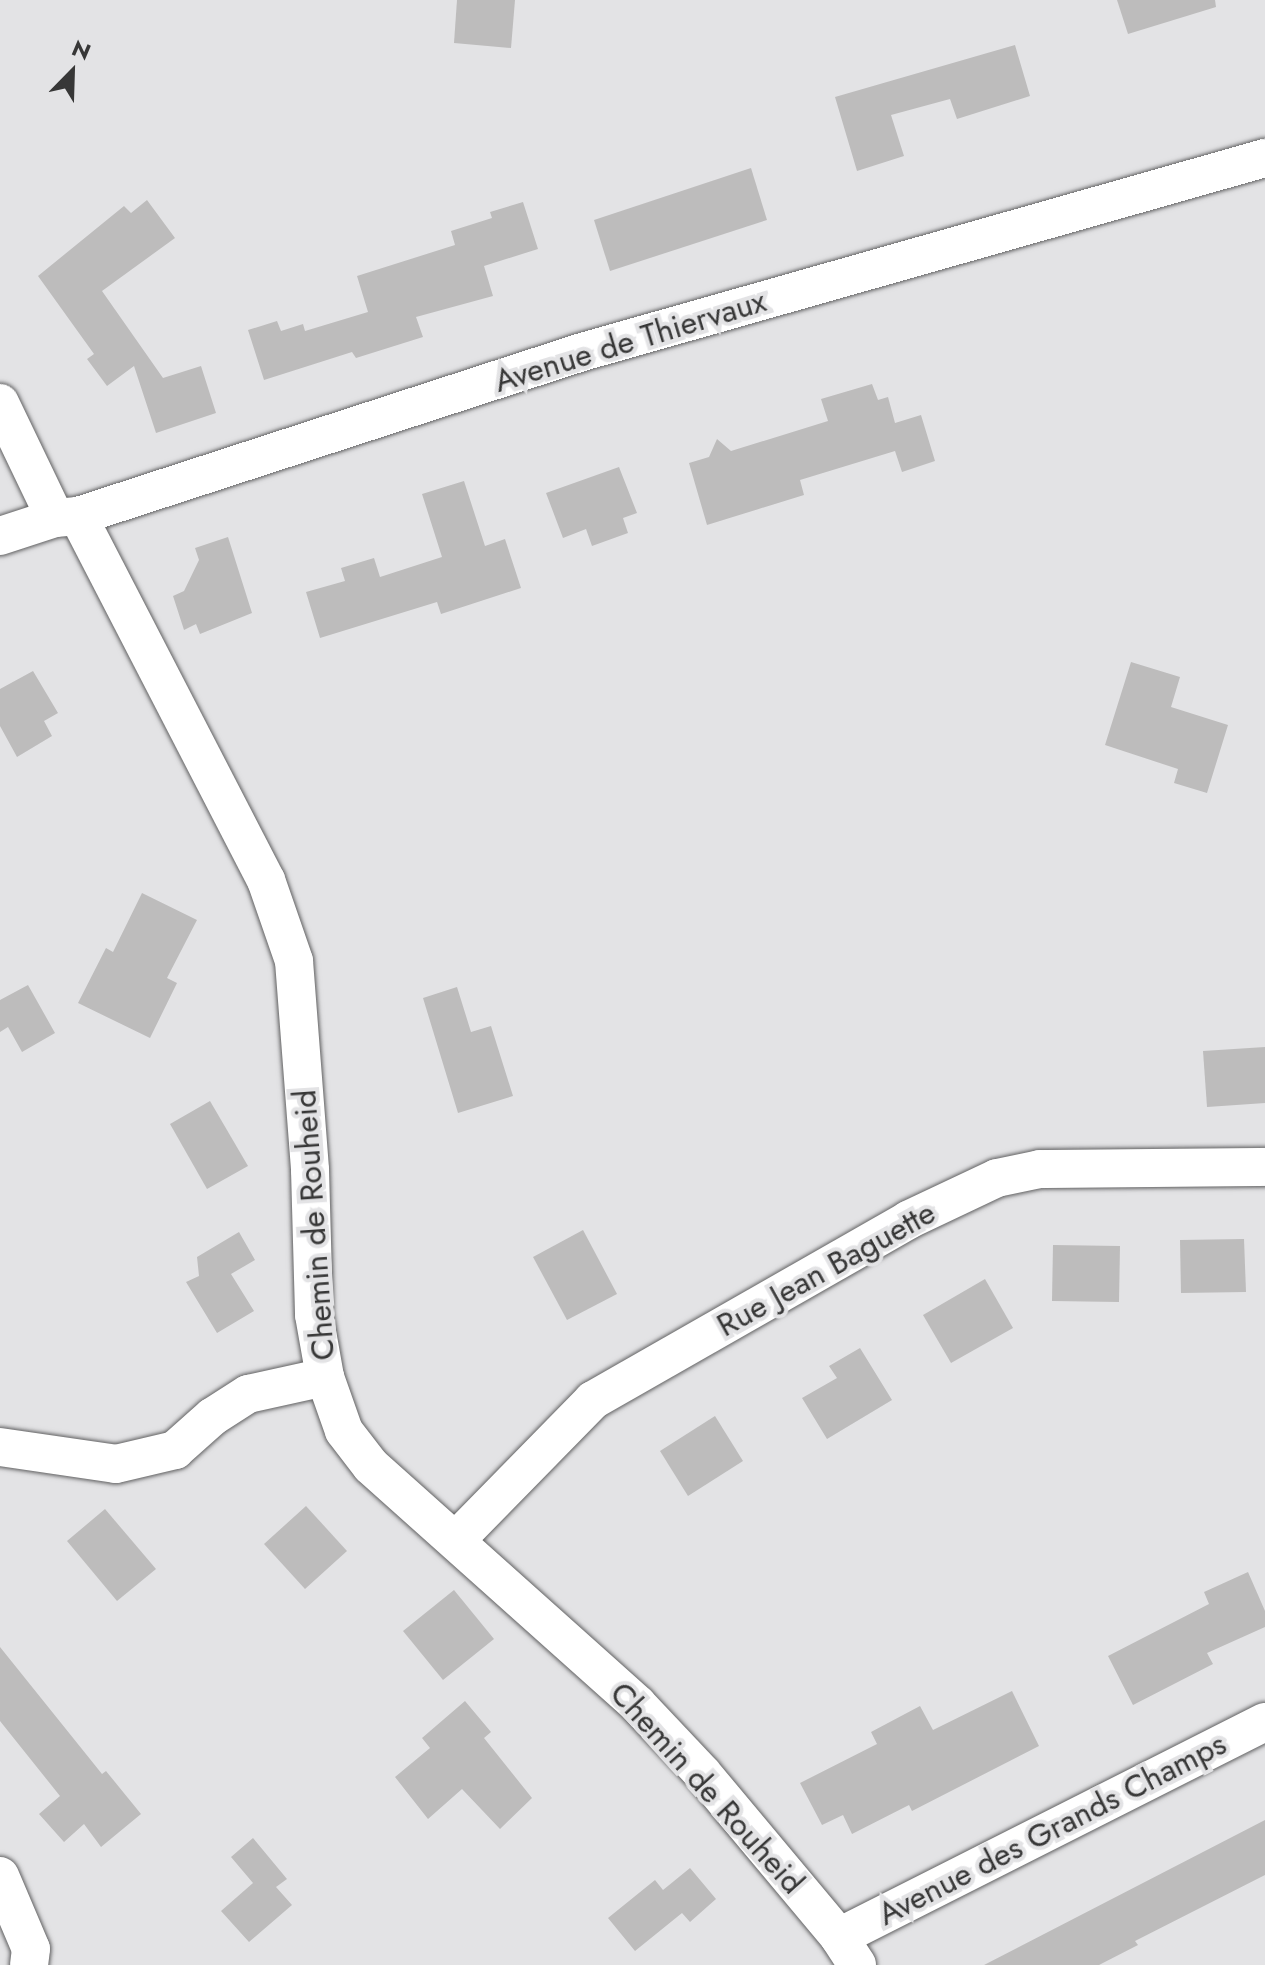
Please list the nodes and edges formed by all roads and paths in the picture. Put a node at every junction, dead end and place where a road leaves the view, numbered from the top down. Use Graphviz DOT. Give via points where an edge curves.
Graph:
graph roads {
  1 [pos="1265,158"];
  2 [pos="0,403"];
  3 [pos="66,517"];
  4 [pos="0,536"];
  5 [pos="1265,1167"];
  6 [pos="325,1377"];
  7 [pos="0,1447"];
  8 [pos="456,1540"];
  9 [pos="1265,1722"];
  10 [pos="0,1876"];
  11 [pos="848,1951"];
  12 [pos="29,1965"];
  1 -- 3 [label="street, Avenue de Thiervaux" via="582,352"];
  2 -- 3 [label="street, Chemin de Rouheid"];
  3 -- 4 [label="street, Avenue de Thiervaux"];
  3 -- 6 [label="street, Chemin de Rouheid" via="266,880 294,961 310,1170 314,1315"];
  5 -- 8 [label="street, Rue Jean Baguette" via="1040,1169 997,1178 908,1220 593,1400"];
  6 -- 7 [label="street" via="248,1394 175,1450 116,1464"];
  6 -- 8 [label="street, Chemin de Rouheid" via="344,1431 371,1466"];
  8 -- 11 [label="street, Chemin de Rouheid" via="638,1705 702,1773"];
  9 -- 11 [label="street, Avenue des Grands Champs"];
  10 -- 12 [label="street" via="31,1949"];
}
